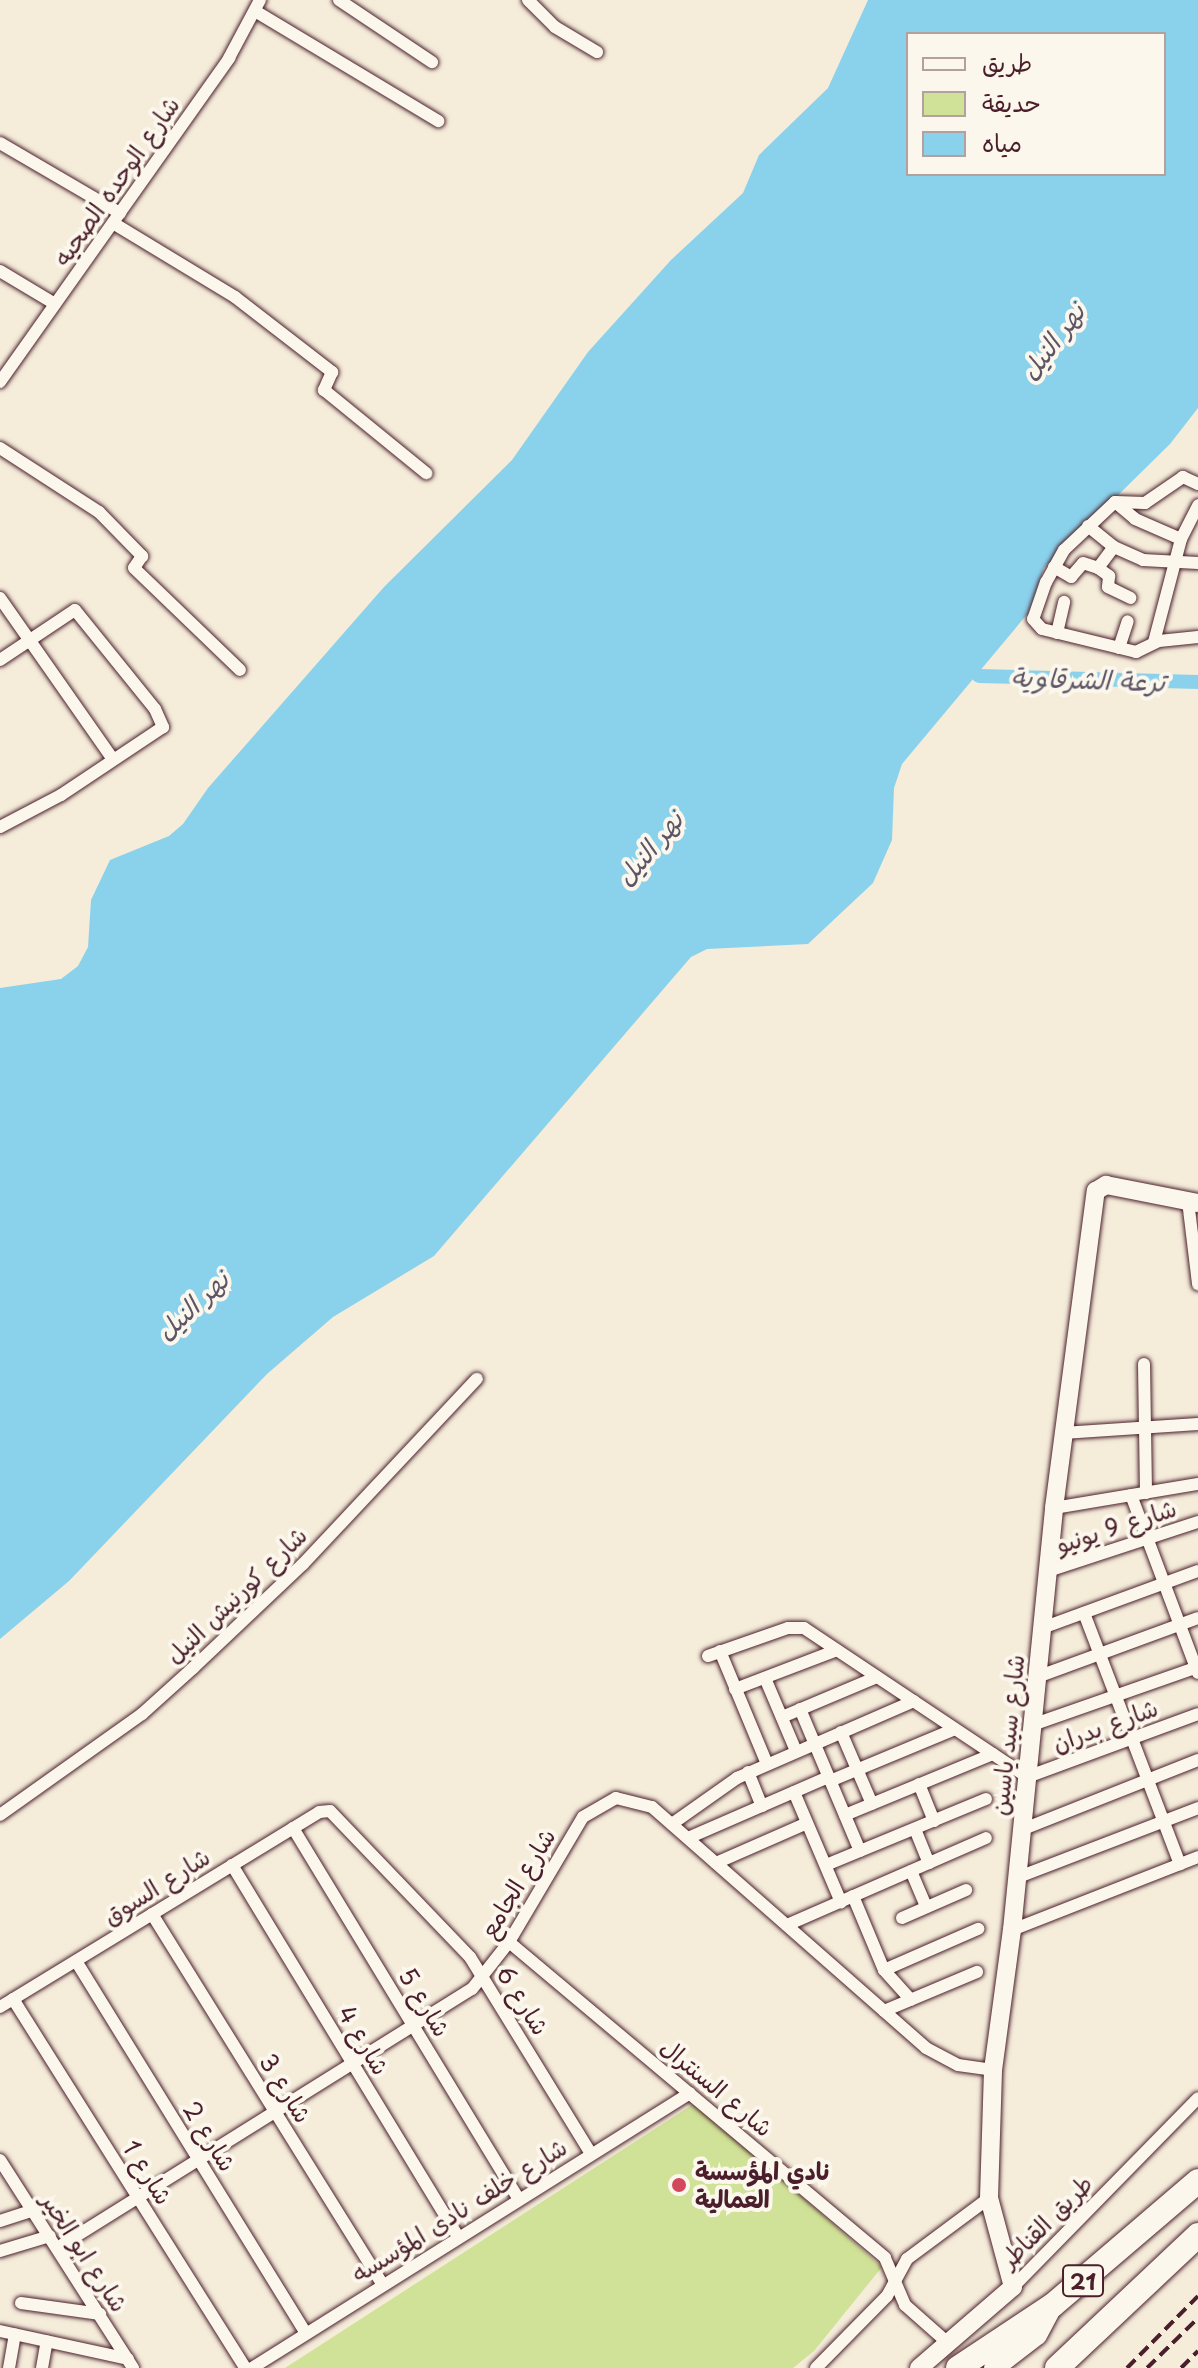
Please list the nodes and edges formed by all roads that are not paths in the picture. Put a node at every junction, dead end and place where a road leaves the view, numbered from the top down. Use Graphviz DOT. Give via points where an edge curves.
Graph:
graph roads {
  1 [pos="339,0"];
  2 [pos="528,0"];
  3 [pos="257,6"];
  4 [pos="360,6"];
  5 [pos="597,52"];
  6 [pos="432,62"];
  7 [pos="438,121"];
  8 [pos="0,143"];
  9 [pos="116,218"];
  10 [pos="0,271"];
  11 [pos="55,304"];
  12 [pos="0,382"];
  13 [pos="0,448"];
  14 [pos="426,473"];
  15 [pos="1198,484"];
  16 [pos="1115,502"];
  17 [pos="1198,505"];
  18 [pos="1088,526"];
  19 [pos="1181,539"];
  20 [pos="1114,547"];
  21 [pos="1198,563"];
  22 [pos="1174,565"];
  23 [pos="1054,567"];
  24 [pos="1098,568"];
  25 [pos="0,598"];
  26 [pos="1131,598"];
  27 [pos="1064,602"];
  28 [pos="1128,621"];
  29 [pos="1057,633"];
  30 [pos="1198,637"];
  31 [pos="29,638"];
  32 [pos="1154,642"];
  33 [pos="1119,648"];
  34 [pos="0,660"];
  35 [pos="240,670"];
  36 [pos="112,758"];
  37 [pos="0,827"];
  38 [pos="1193,1202"];
  39 [pos="1198,1284"];
  40 [pos="1144,1364"];
  41 [pos="477,1379"];
  42 [pos="1198,1424"];
  43 [pos="1144,1428"];
  44 [pos="1063,1433"];
  45 [pos="1198,1484"];
  46 [pos="1146,1493"];
  47 [pos="1131,1495"];
  48 [pos="1054,1508"];
  49 [pos="1198,1522"];
  50 [pos="1147,1539"];
  51 [pos="1048,1571"];
  52 [pos="1198,1571"];
  53 [pos="1164,1583"];
  54 [pos="1084,1613"];
  55 [pos="1198,1618"];
  56 [pos="1180,1625"];
  57 [pos="1042,1628"];
  58 [pos="837,1650"];
  59 [pos="1100,1654"];
  60 [pos="1197,1669"];
  61 [pos="877,1677"];
  62 [pos="1037,1677"];
  63 [pos="765,1678"];
  64 [pos="735,1689"];
  65 [pos="1116,1697"];
  66 [pos="914,1701"];
  67 [pos="800,1709"];
  68 [pos="1198,1714"];
  69 [pos="782,1717"];
  70 [pos="1032,1725"];
  71 [pos="955,1729"];
  72 [pos="841,1732"];
  73 [pos="1132,1739"];
  74 [pos="814,1744"];
  75 [pos="796,1751"];
  76 [pos="993,1754"];
  77 [pos="1198,1760"];
  78 [pos="767,1764"];
  79 [pos="857,1770"];
  80 [pos="748,1772"];
  81 [pos="1027,1777"];
  82 [pos="829,1779"];
  83 [pos="1148,1780"];
  84 [pos="919,1784"];
  85 [pos="794,1792"];
  86 [pos="986,1799"];
  87 [pos="872,1804"];
  88 [pos="762,1806"];
  89 [pos="1198,1808"];
  90 [pos="335,1814"];
  91 [pos="0,1815"];
  92 [pos="845,1815"];
  93 [pos="934,1821"];
  94 [pos="1164,1821"];
  95 [pos="807,1823"];
  96 [pos="672,1824"];
  97 [pos="293,1828"];
  98 [pos="915,1829"];
  99 [pos="1021,1830"];
  100 [pos="688,1838"];
  101 [pos="986,1838"];
  102 [pos="860,1851"];
  103 [pos="1198,1857"];
  104 [pos="716,1863"];
  105 [pos="929,1863"];
  106 [pos="1180,1864"];
  107 [pos="232,1865"];
  108 [pos="826,1865"];
  109 [pos="911,1871"];
  110 [pos="1016,1878"];
  111 [pos="966,1890"];
  112 [pos="847,1899"];
  113 [pos="926,1907"];
  114 [pos="152,1914"];
  115 [pos="902,1918"];
  116 [pos="787,1925"];
  117 [pos="978,1929"];
  118 [pos="1012,1930"];
  119 [pos="509,1942"];
  120 [pos="76,1961"];
  121 [pos="884,1970"];
  122 [pos="977,1972"];
  123 [pos="483,1979"];
  124 [pos="13,1999"];
  125 [pos="911,2000"];
  126 [pos="0,2007"];
  127 [pos="884,2011"];
  128 [pos="413,2025"];
  129 [pos="352,2063"];
  130 [pos="993,2070"];
  131 [pos="690,2093"];
  132 [pos="1198,2098"];
  133 [pos="275,2112"];
  134 [pos="590,2152"];
  135 [pos="199,2160"];
  136 [pos="0,2162"];
  137 [pos="1198,2181"];
  138 [pos="15,2184"];
  139 [pos="0,2190"];
  140 [pos="138,2198"];
  141 [pos="518,2198"];
  142 [pos="989,2198"];
  143 [pos="33,2210"];
  144 [pos="0,2221"];
  145 [pos="1198,2235"];
  146 [pos="50,2236"];
  147 [pos="458,2237"];
  148 [pos="57,2248"];
  149 [pos="0,2251"];
  150 [pos="894,2284"];
  151 [pos="383,2285"];
  152 [pos="1013,2287"];
  153 [pos="21,2303"];
  154 [pos="1053,2305"];
  155 [pos="100,2314"];
  156 [pos="0,2331"];
  157 [pos="306,2333"];
  158 [pos="15,2335"];
  159 [pos="47,2341"];
  160 [pos="948,2343"];
  161 [pos="130,2364"];
  162 [pos="9,2368"];
  163 [pos="42,2368"];
  164 [pos="245,2368"];
  165 [pos="252,2368"];
  166 [pos="816,2368"];
  167 [pos="919,2368"];
  168 [pos="958,2368"];
  169 [pos="994,2368"];
  170 [pos="1057,2368"];
  1 -- 4 [label="street"];
  2 -- 5 [label="street" via="555,27"];
  3 -- 7 [label="street"];
  3 -- 9 [label="street, شارع الوحده الصحيه" via="229,58"];
  4 -- 6 [label="street"];
  8 -- 9 [label="street"];
  9 -- 11 [label="street, شارع الوحده الصحيه"];
  9 -- 14 [label="street" via="235,297 332,372 324,390"];
  10 -- 11 [label="street"];
  11 -- 12 [label="street, شارع الوحده الصحيه"];
  13 -- 35 [label="street" via="99,512 142,556 134,568"];
  15 -- 16 [label="street" via="1179,477 1145,503"];
  16 -- 18 [label="street"];
  16 -- 19 [label="street" via="1158,532"];
  17 -- 19 [label="street"];
  18 -- 20 [label="street"];
  18 -- 23 [label="street"];
  19 -- 22 [label="street"];
  20 -- 22 [label="street" via="1143,560"];
  20 -- 24 [label="street"];
  21 -- 22 [label="street"];
  22 -- 32 [label="street"];
  23 -- 24 [label="street" via="1071,577 1083,563"];
  23 -- 29 [label="street" via="1034,624"];
  24 -- 26 [label="street" via="1109,576 1108,587"];
  25 -- 31 [label="street"];
  27 -- 29 [label="street"];
  28 -- 33 [label="street"];
  29 -- 33 [label="street"];
  30 -- 32 [label="street"];
  31 -- 34 [label="street"];
  31 -- 36 [label="street"];
  31 -- 36 [label="street" via="65,612 81,613 160,716 161,732"];
  32 -- 33 [label="street" via="1136,652"];
  36 -- 37 [label="street" via="59,796"];
  38 -- 39 [label="street"];
  38 -- 44 [label="street, شارع سيد ياسين" via="1099,1187"];
  40 -- 43 [label="street"];
  41 -- 91 [label="street, شارع كورنيش النيل" via="303,1564 193,1668 129,1723"];
  42 -- 43 [label="street"];
  43 -- 44 [label="street"];
  43 -- 46 [label="street"];
  44 -- 48 [label="street, شارع سيد ياسين"];
  45 -- 46 [label="street"];
  46 -- 47 [label="street"];
  47 -- 48 [label="street"];
  47 -- 50 [label="street"];
  48 -- 51 [label="street, شارع سيد ياسين"];
  49 -- 50 [label="street, شارع 9 يونيو"];
  50 -- 51 [label="street, شارع 9 يونيو"];
  50 -- 53 [label="street"];
  51 -- 57 [label="street, شارع سيد ياسين"];
  52 -- 53 [label="street"];
  53 -- 54 [label="street"];
  53 -- 56 [label="street"];
  54 -- 57 [label="street"];
  54 -- 59 [label="street"];
  55 -- 56 [label="street"];
  56 -- 59 [label="street"];
  56 -- 60 [label="street"];
  57 -- 62 [label="street, شارع سيد ياسين"];
  58 -- 61 [label="street"];
  58 -- 63 [label="street"];
  58 -- 64 [label="street" via="796,1626 714,1654"];
  59 -- 62 [label="street"];
  59 -- 65 [label="street"];
  60 -- 65 [label="street"];
  61 -- 66 [label="street"];
  61 -- 67 [label="street"];
  62 -- 70 [label="street, شارع سيد ياسين"];
  63 -- 64 [label="street"];
  63 -- 69 [label="street"];
  64 -- 78 [label="street"];
  65 -- 70 [label="street"];
  65 -- 73 [label="street"];
  66 -- 71 [label="street"];
  66 -- 72 [label="street"];
  67 -- 69 [label="street"];
  67 -- 74 [label="street"];
  68 -- 73 [label="street, شارع بدران"];
  69 -- 75 [label="street"];
  70 -- 81 [label="street, شارع سيد ياسين"];
  71 -- 76 [label="street"];
  71 -- 79 [label="street"];
  72 -- 74 [label="street"];
  72 -- 79 [label="street"];
  73 -- 81 [label="street, شارع بدران"];
  73 -- 83 [label="street"];
  74 -- 75 [label="street"];
  74 -- 82 [label="street"];
  75 -- 78 [label="street"];
  76 -- 81 [label="street"];
  76 -- 84 [label="street"];
  77 -- 83 [label="street"];
  78 -- 80 [label="street"];
  79 -- 82 [label="street"];
  79 -- 87 [label="street"];
  80 -- 88 [label="street"];
  80 -- 96 [label="street"];
  81 -- 99 [label="street, شارع سيد ياسين"];
  82 -- 85 [label="street"];
  82 -- 92 [label="street"];
  83 -- 94 [label="street"];
  83 -- 99 [label="street"];
  84 -- 87 [label="street"];
  84 -- 93 [label="street"];
  85 -- 88 [label="street"];
  85 -- 95 [label="street"];
  86 -- 93 [label="street"];
  87 -- 92 [label="street"];
  88 -- 100 [label="street"];
  89 -- 94 [label="street"];
  90 -- 97 [label="street, شارع السوق" via="324,1810"];
  90 -- 123 [label="street, شارع 6" via="454,1938"];
  92 -- 102 [label="street"];
  93 -- 98 [label="street"];
  94 -- 106 [label="street"];
  94 -- 110 [label="street"];
  95 -- 104 [label="street"];
  95 -- 108 [label="street"];
  96 -- 100 [label="street, شارع الجامع"];
  96 -- 119 [label="street, شارع الجامع" via="652,1807 629,1798 592,1808"];
  97 -- 107 [label="street, شارع السوق"];
  97 -- 128 [label="street, شارع 5"];
  98 -- 102 [label="street"];
  98 -- 105 [label="street"];
  99 -- 110 [label="street, شارع سيد ياسين"];
  100 -- 104 [label="street, شارع الجامع"];
  101 -- 105 [label="street"];
  102 -- 108 [label="street"];
  103 -- 106 [label="street"];
  104 -- 116 [label="street, شارع الجامع"];
  105 -- 109 [label="street"];
  106 -- 118 [label="street"];
  107 -- 114 [label="street, شارع السوق"];
  107 -- 129 [label="street, شارع 4"];
  108 -- 112 [label="street"];
  109 -- 112 [label="street"];
  109 -- 113 [label="street"];
  110 -- 118 [label="street, شارع سيد ياسين"];
  111 -- 113 [label="street"];
  112 -- 116 [label="street"];
  112 -- 121 [label="street"];
  113 -- 115 [label="street"];
  114 -- 120 [label="street, شارع السوق"];
  114 -- 133 [label="street, شارع 3"];
  116 -- 127 [label="street, شارع الجامع"];
  117 -- 121 [label="street"];
  118 -- 130 [label="street, شارع سيد ياسين"];
  119 -- 123 [label="street, شارع الجامع"];
  119 -- 131 [label="street, شارع السنترال"];
  120 -- 124 [label="street, شارع السوق"];
  120 -- 135 [label="street, شارع 2"];
  121 -- 125 [label="street"];
  122 -- 125 [label="street"];
  123 -- 128 [label="street, شارع الجامع"];
  123 -- 134 [label="street, شارع 6"];
  124 -- 126 [label="street, شارع السوق"];
  124 -- 140 [label="street, شارع 1"];
  125 -- 127 [label="street"];
  127 -- 130 [label="street, شارع الجامع" via="942,2058"];
  128 -- 129 [label="street, شارع الجامع"];
  128 -- 141 [label="street, شارع 5"];
  129 -- 133 [label="street, شارع الجامع"];
  129 -- 147 [label="street, شارع 4"];
  130 -- 142 [label="street, شارع سيد ياسين"];
  131 -- 134 [label="street, شارع خلف نادى المؤسسه"];
  131 -- 150 [label="street, شارع السنترال" via="885,2258"];
  132 -- 152 [label="street, طريق القناطر"];
  133 -- 135 [label="street, شارع الجامع"];
  133 -- 151 [label="street, شارع 3"];
  134 -- 141 [label="street, شارع خلف نادى المؤسسه"];
  135 -- 140 [label="street, شارع الجامع"];
  135 -- 157 [label="street, شارع 2"];
  136 -- 138 [label="street, شارع ابو الخير"];
  137 -- 154 [label="highway, 21"];
  138 -- 139 [label="street"];
  138 -- 143 [label="street, شارع ابو الخير"];
  140 -- 148 [label="street, شارع الجامع"];
  140 -- 164 [label="street, شارع 1"];
  141 -- 147 [label="street, شارع خلف نادى المؤسسه"];
  142 -- 150 [label="street" via="907,2259"];
  142 -- 152 [label="street, شارع سيد ياسين"];
  143 -- 144 [label="street"];
  143 -- 146 [label="street, شارع ابو الخير"];
  145 -- 170 [label="highway, 21"];
  146 -- 148 [label="street, شارع ابو الخير"];
  146 -- 149 [label="street"];
  147 -- 151 [label="street, شارع خلف نادى المؤسسه"];
  148 -- 155 [label="street, شارع ابو الخير"];
  150 -- 160 [label="street, شارع السنترال" via="905,2305"];
  150 -- 166 [label="street"];
  151 -- 157 [label="street, شارع خلف نادى المؤسسه"];
  152 -- 160 [label="street, طريق القناطر"];
  153 -- 155 [label="street"];
  154 -- 168 [label="highway, 21"];
  154 -- 169 [label="main road" via="1025,2348"];
  155 -- 161 [label="street, شارع ابو الخير"];
  156 -- 158 [label="street"];
  157 -- 165 [label="street, شارع خلف نادى المؤسسه"];
  158 -- 159 [label="street"];
  158 -- 162 [label="street"];
  159 -- 161 [label="street"];
  159 -- 163 [label="street"];
  160 -- 167 [label="street, طريق القناطر"];
}
